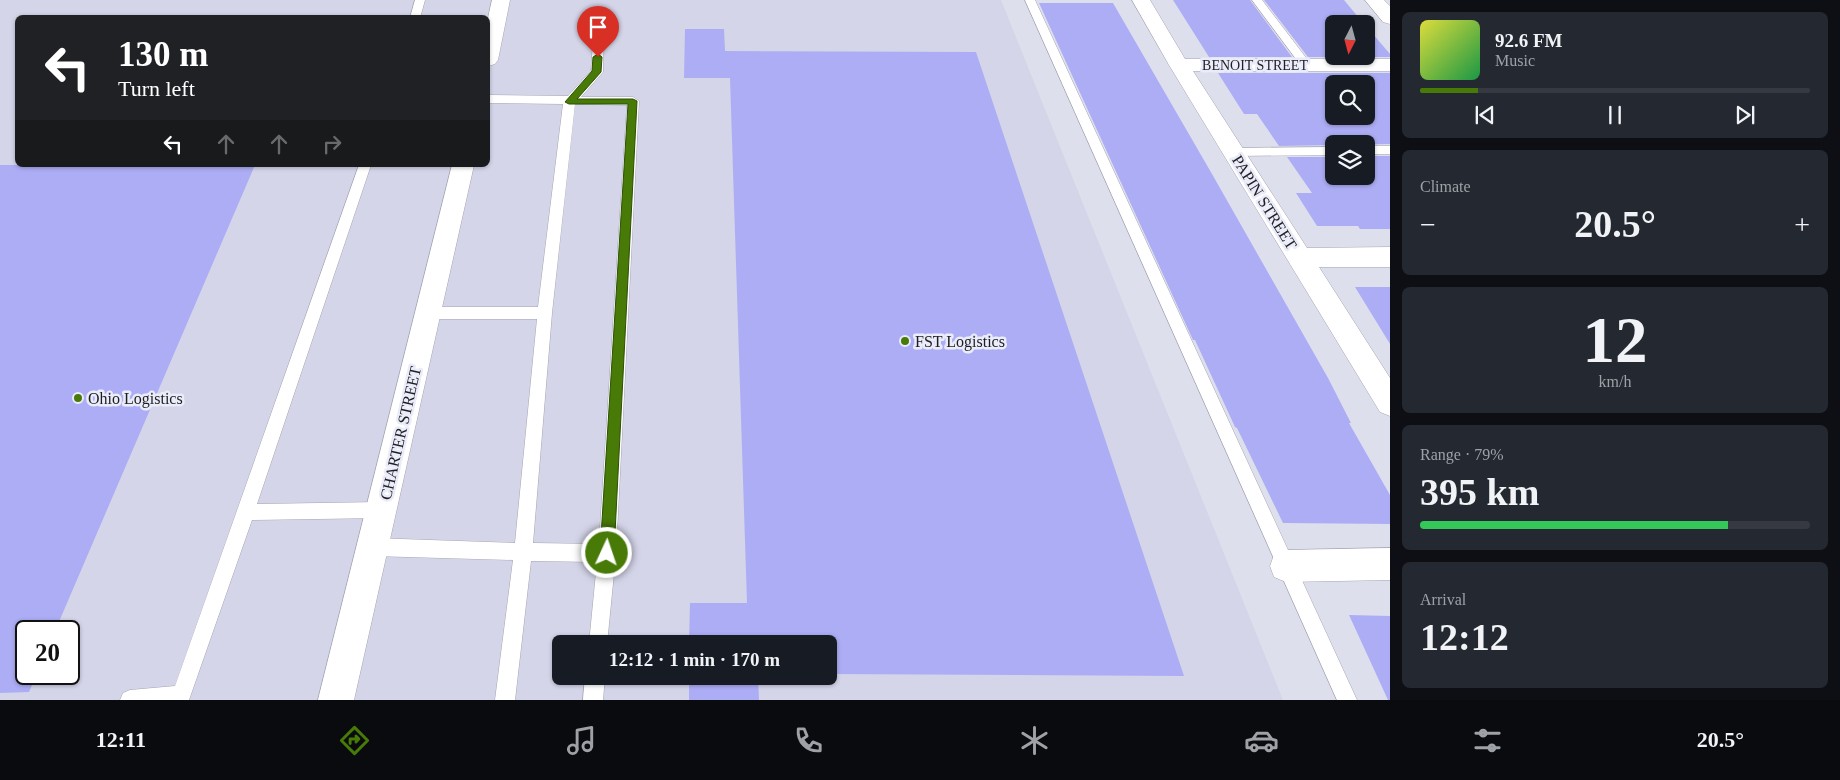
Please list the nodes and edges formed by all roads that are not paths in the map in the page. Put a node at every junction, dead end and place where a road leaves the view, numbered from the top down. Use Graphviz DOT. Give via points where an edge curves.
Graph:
graph roads {
  1 [pos="420,0"];
  2 [pos="501,0"];
  3 [pos="1030,0"];
  4 [pos="1141,0"];
  5 [pos="1257,0"];
  6 [pos="1374,0"];
  7 [pos="416,15"];
  8 [pos="1390,18"];
  9 [pos="599,27"];
  10 [pos="490,51"];
  11 [pos="1179,65"];
  12 [pos="1306,65"];
  13 [pos="1390,65"];
  14 [pos="490,99"];
  15 [pos="569,102"];
  16 [pos="1375,150"];
  17 [pos="1390,150"];
  18 [pos="1325,151"];
  19 [pos="1234,152"];
  20 [pos="364,167"];
  21 [pos="463,167"];
  22 [pos="1390,256"];
  23 [pos="1300,258"];
  24 [pos="428,313"];
  25 [pos="545,313"];
  26 [pos="1387,394"];
  27 [pos="382,510"];
  28 [pos="246,512"];
  29 [pos="372,547"];
  30 [pos="523,552"];
  31 [pos="607,553"];
  32 [pos="1390,564"];
  33 [pos="1286,566"];
  34 [pos="599,635"];
  35 [pos="594,685"];
  36 [pos="130,700"];
  37 [pos="336,700"];
  38 [pos="505,700"];
  39 [pos="593,700"];
  40 [pos="1347,700"];
  1 -- 7 [label="lane"];
  2 -- 10 [label="street"];
  3 -- 33 [label="lane"];
  4 -- 11 [label="street, PAPIN STREET"];
  5 -- 12 [label="lane"];
  6 -- 8 [label="street"];
  9 -- 15 [label="lane" via="597,72"];
  11 -- 12 [label="street, BENOIT STREET"];
  11 -- 19 [label="street, PAPIN STREET"];
  12 -- 13 [label="street, BENOIT STREET"];
  14 -- 15 [label="lane"];
  15 -- 25 [label="lane"];
  15 -- 31 [label="lane" via="633,101"];
  16 -- 17 [label="lane"];
  18 -- 19 [label="lane"];
  19 -- 23 [label="street, PAPIN STREET"];
  20 -- 28 [label="lane"];
  21 -- 24 [label="street, CHARTER STREET"];
  22 -- 23 [label="street"];
  23 -- 26 [label="street, PAPIN STREET"];
  24 -- 25 [label="lane"];
  24 -- 27 [label="street, CHARTER STREET"];
  25 -- 30 [label="lane"];
  27 -- 28 [label="lane"];
  27 -- 29 [label="street, CHARTER STREET"];
  28 -- 36 [label="lane" via="181,695"];
  29 -- 30 [label="lane"];
  29 -- 37 [label="street, CHARTER STREET"];
  30 -- 31 [label="lane"];
  30 -- 38 [label="lane"];
  31 -- 34 [label="lane"];
  32 -- 33 [label="street"];
  33 -- 40 [label="lane"];
  35 -- 39 [label="lane"];
}
